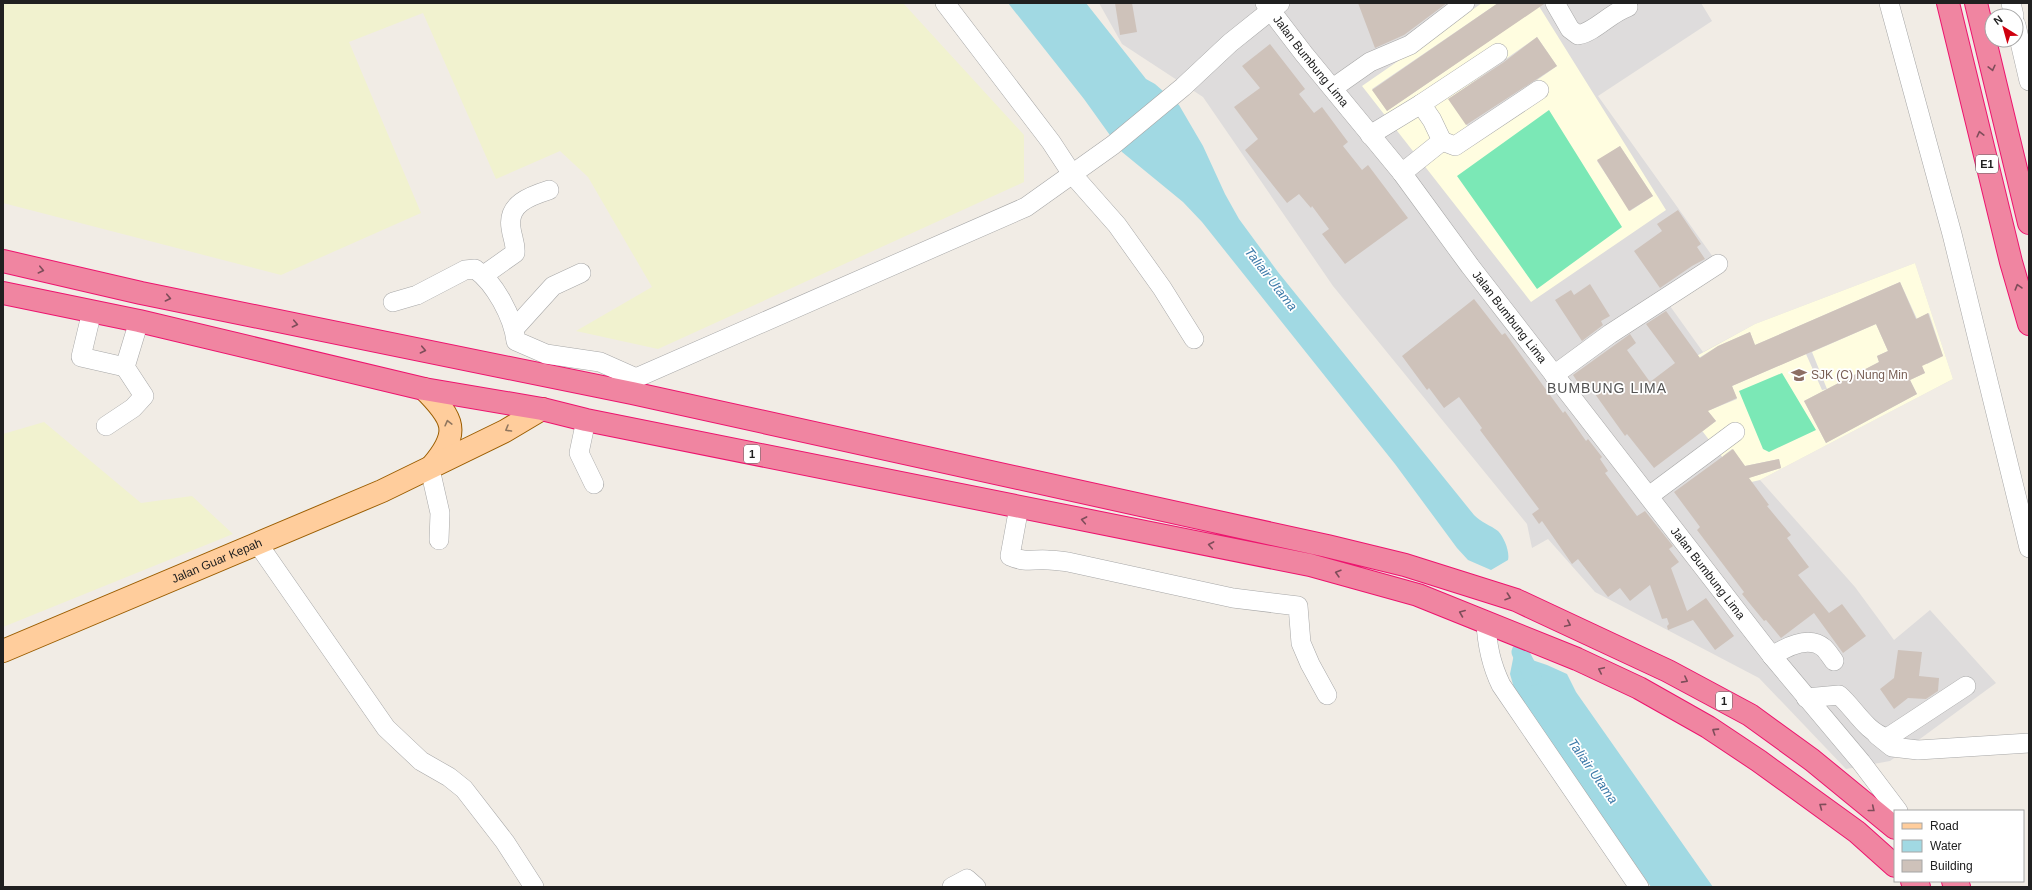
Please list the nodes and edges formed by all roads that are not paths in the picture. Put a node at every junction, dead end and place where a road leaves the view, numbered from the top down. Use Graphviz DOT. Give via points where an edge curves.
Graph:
graph roads {
  1 [pos="946,3"];
  2 [pos="1465,3"];
  3 [pos="1555,3"];
  4 [pos="1889,3"];
  5 [pos="1948,3"];
  6 [pos="1976,3"];
  7 [pos="1272,5"];
  8 [pos="1628,7"];
  9 [pos="2021,48"];
  10 [pos="1498,53"];
  11 [pos="2029,81"];
  12 [pos="1333,88"];
  13 [pos="1539,90"];
  14 [pos="1421,104"];
  15 [pos="1370,135"];
  16 [pos="1442,141"];
  17 [pos="1402,173"];
  18 [pos="1072,174"];
  19 [pos="549,190"];
  20 [pos="2029,222"];
  21 [pos="3,261"];
  22 [pos="1718,264"];
  23 [pos="580,273"];
  24 [pos="484,275"];
  25 [pos="3,293"];
  26 [pos="394,302"];
  27 [pos="92,312"];
  28 [pos="139,321"];
  29 [pos="2029,324"];
  30 [pos="515,328"];
  31 [pos="1194,339"];
  32 [pos="125,366"];
  33 [pos="1554,375"];
  34 [pos="634,386"];
  35 [pos="424,389"];
  36 [pos="542,409"];
  37 [pos="586,420"];
  38 [pos="106,426"];
  39 [pos="1735,432"];
  40 [pos="430,468"];
  41 [pos="594,484"];
  42 [pos="1649,496"];
  43 [pos="1018,514"];
  44 [pos="439,540"];
  45 [pos="258,544"];
  46 [pos="2029,548"];
  47 [pos="1492,625"];
  48 [pos="3,651"];
  49 [pos="1772,656"];
  50 [pos="1834,661"];
  51 [pos="1966,686"];
  52 [pos="1328,695"];
  53 [pos="1806,698"];
  54 [pos="1877,735"];
  55 [pos="2029,743"];
  56 [pos="1812,760"];
  57 [pos="1861,762"];
  58 [pos="1897,810"];
  59 [pos="1894,827"];
  60 [pos="1894,865"];
  61 [pos="534,887"];
  62 [pos="952,887"];
  63 [pos="976,887"];
  64 [pos="1639,887"];
  1 -- 18 [label="street" via="1052,142"];
  2 -- 12 [label="street" via="1410,45 1370,62"];
  3 -- 8 [label="street" via="1570,30 1578,35"];
  4 -- 46 [label="street" via="1952,234"];
  29 -- 5 [label="highway, E1, one-way" via="2011,262"];
  6 -- 20 [label="highway, E1, one-way"];
  7 -- 12 [label="street, Jalan Bumbung Lima" via="1304,54"];
  7 -- 18 [label="street" via="1183,87 1113,145"];
  9 -- 11 [label="street"];
  10 -- 14 [label="street"];
  12 -- 15 [label="street, Jalan Bumbung Lima"];
  13 -- 16 [label="street" via="1455,146"];
  14 -- 15 [label="street"];
  14 -- 16 [label="street"];
  15 -- 17 [label="street, Jalan Bumbung Lima"];
  16 -- 17 [label="street"];
  17 -- 33 [label="street, Jalan Bumbung Lima"];
  18 -- 31 [label="street" via="1117,224"];
  18 -- 34 [label="street" via="1026,208"];
  19 -- 24 [label="street" via="515,206 510,217 510,227 516,245 515,253"];
  21 -- 34 [label="highway, 1, one-way" via="140,293"];
  22 -- 33 [label="street" via="1610,334"];
  23 -- 30 [label="street" via="553,286"];
  24 -- 26 [label="street" via="474,269 465,270 417,295"];
  24 -- 30 [label="street" via="493,286"];
  25 -- 27 [label="highway, 1"];
  27 -- 28 [label="highway, 1"];
  27 -- 32 [label="street" via="81,357"];
  28 -- 32 [label="street"];
  28 -- 35 [label="highway, 1"];
  30 -- 34 [label="street" via="516,341 546,354 600,362"];
  32 -- 38 [label="street" via="144,396 133,408"];
  33 -- 42 [label="street, Jalan Bumbung Lima"];
  34 -- 56 [label="highway, 1, one-way" via="1328,546 1483,588 1533,607 1668,671 1750,715"];
  35 -- 36 [label="highway, 1"];
  40 -- 35 [label="main road, Jalan Guar Kepah, one-way" via="451,438 448,420 442,407"];
  36 -- 37 [label="highway, 1"];
  36 -- 40 [label="main road, Jalan Guar Kepah, one-way" via="505,431"];
  37 -- 41 [label="street" via="579,453"];
  37 -- 43 [label="highway, 1"];
  39 -- 42 [label="street"];
  40 -- 44 [label="street" via="438,506"];
  40 -- 45 [label="main road, Jalan Guar Kepah"];
  42 -- 49 [label="street, Jalan Bumbung Lima"];
  47 -- 43 [label="highway, 1, one-way" via="1418,595 1310,565"];
  43 -- 52 [label="street" via="1010,556 1019,560 1068,562 1232,598 1298,606 1301,644"];
  45 -- 48 [label="main road, Jalan Guar Kepah"];
  45 -- 61 [label="street" via="386,728 421,761 449,776 464,789 505,842"];
  60 -- 47 [label="highway, 1, one-way" via="1857,832 1810,796 1708,727 1639,688 1577,659"];
  47 -- 64 [label="street" via="1489,656 1501,685"];
  49 -- 50 [label="street" via="1786,646 1812,642 1824,648"];
  49 -- 53 [label="street, Jalan Bumbung Lima"];
  51 -- 54 [label="street" via="1887,738"];
  53 -- 54 [label="street" via="1839,695"];
  53 -- 57 [label="street, Jalan Bumbung Lima"];
  54 -- 55 [label="street" via="1892,747 1918,750"];
  56 -- 57 [label="street" via="1850,783 1857,783 1863,778 1866,772"];
  56 -- 59 [label="highway, 1, one-way"];
  57 -- 58 [label="street, Jalan Bumbung Lima"];
  62 -- 63 [label="street" via="967,878"];
}
